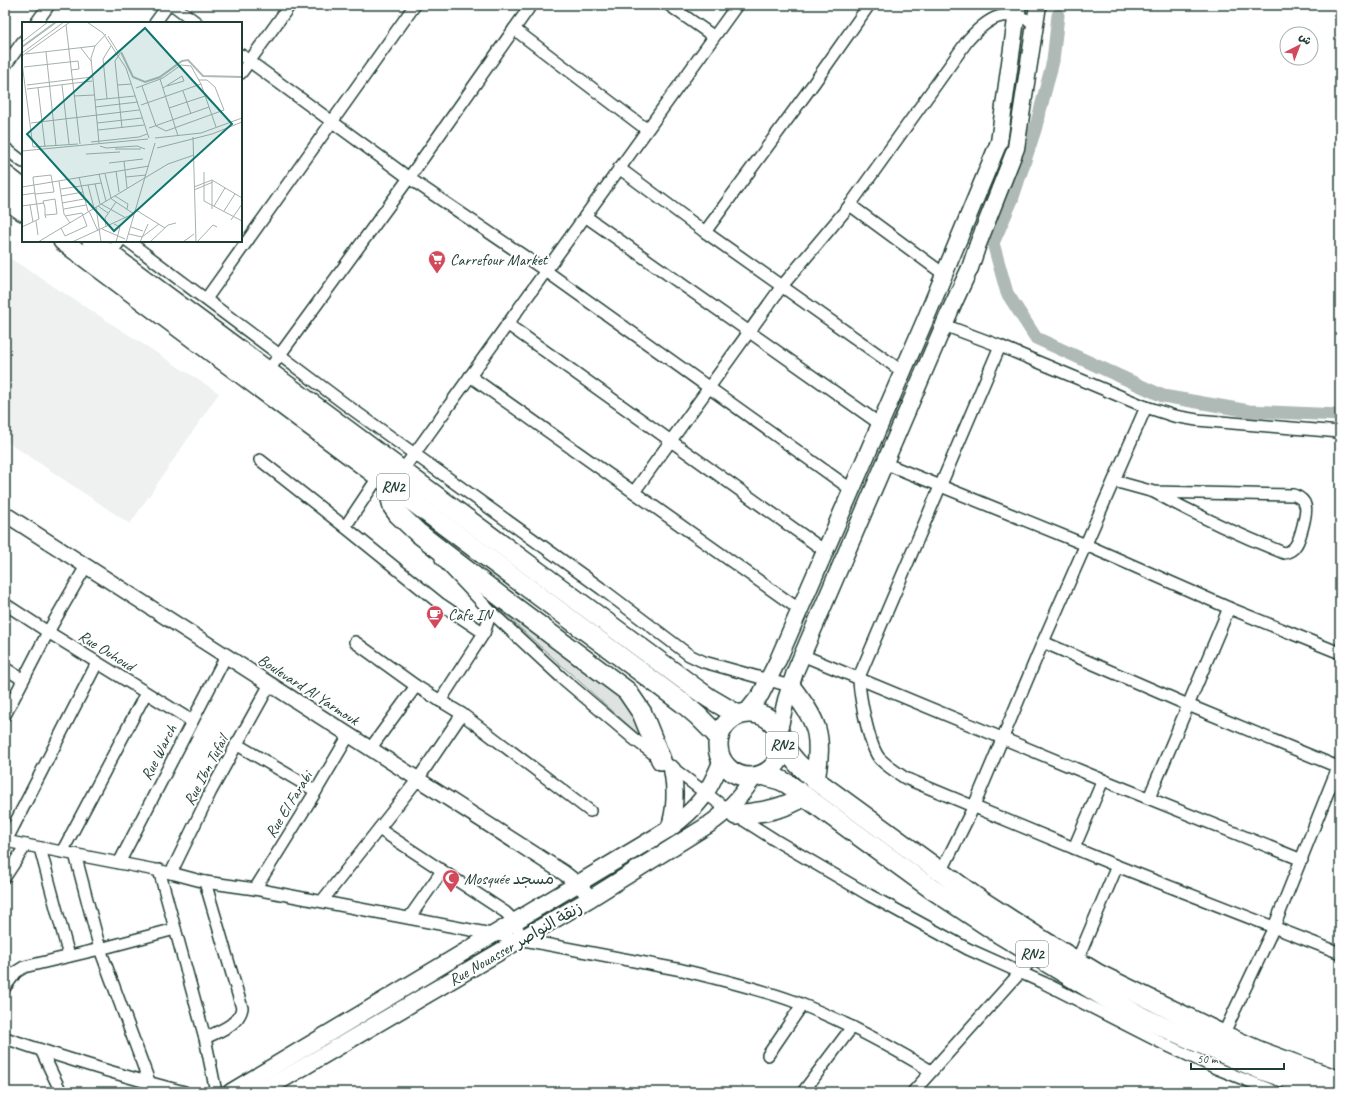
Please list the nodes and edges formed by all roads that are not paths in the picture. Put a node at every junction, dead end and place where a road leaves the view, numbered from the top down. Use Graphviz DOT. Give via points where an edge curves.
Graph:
graph roads {
  1 [pos="49,5"];
  2 [pos="168,5"];
  3 [pos="172,5"];
  4 [pos="290,5"];
  5 [pos="415,5"];
  6 [pos="532,5"];
  7 [pos="669,5"];
  8 [pos="869,5"];
  9 [pos="1038,5"];
  10 [pos="732,7"];
  11 [pos="1018,11"];
  12 [pos="37,22"];
  13 [pos="156,22"];
  14 [pos="196,22"];
  15 [pos="1036,22"];
  16 [pos="514,29"];
  17 [pos="713,36"];
  18 [pos="22,42"];
  19 [pos="245,58"];
  20 [pos="5,66"];
  21 [pos="242,69"];
  22 [pos="332,122"];
  23 [pos="646,130"];
  24 [pos="5,148"];
  25 [pos="22,161"];
  26 [pos="619,168"];
  27 [pos="5,175"];
  28 [pos="409,178"];
  29 [pos="22,188"];
  30 [pos="5,198"];
  31 [pos="850,205"];
  32 [pos="22,210"];
  33 [pos="585,216"];
  34 [pos="705,232"];
  35 [pos="64,242"];
  36 [pos="95,242"];
  37 [pos="129,242"];
  38 [pos="115,248"];
  39 [pos="546,271"];
  40 [pos="945,275"];
  41 [pos="782,286"];
  42 [pos="206,299"];
  43 [pos="508,324"];
  44 [pos="944,325"];
  45 [pos="749,332"];
  46 [pos="1000,346"];
  47 [pos="279,355"];
  48 [pos="268,371"];
  49 [pos="903,372"];
  50 [pos="470,376"];
  51 [pos="709,388"];
  52 [pos="1146,407"];
  53 [pos="880,424"];
  54 [pos="1340,432"];
  55 [pos="671,441"];
  56 [pos="414,454"];
  57 [pos="260,460"];
  58 [pos="884,463"];
  59 [pos="391,478"];
  60 [pos="1114,481"];
  61 [pos="940,486"];
  62 [pos="852,490"];
  63 [pos="634,492"];
  64 [pos="1154,492"];
  65 [pos="5,514"];
  66 [pos="345,527"];
  67 [pos="417,532"];
  68 [pos="1086,545"];
  69 [pos="825,551"];
  70 [pos="86,566"];
  71 [pos="5,604"];
  72 [pos="1229,608"];
  73 [pos="800,610"];
  74 [pos="491,612"];
  75 [pos="48,632"];
  76 [pos="484,633"];
  77 [pos="355,642"];
  78 [pos="1043,642"];
  79 [pos="1340,642"];
  80 [pos="1326,648"];
  81 [pos="1340,653"];
  82 [pos="802,655"];
  83 [pos="226,656"];
  84 [pos="97,663"];
  85 [pos="5,668"];
  86 [pos="859,677"];
  87 [pos="23,680"];
  88 [pos="768,680"];
  89 [pos="270,684"];
  90 [pos="416,686"];
  91 [pos="790,686"];
  92 [pos="146,693"];
  93 [pos="440,701"];
  94 [pos="1188,705"];
  95 [pos="462,714"];
  96 [pos="742,714"];
  97 [pos="5,715"];
  98 [pos="192,721"];
  99 [pos="349,735"];
  100 [pos="718,737"];
  101 [pos="780,737"];
  102 [pos="1002,738"];
  103 [pos="236,744"];
  104 [pos="370,749"];
  105 [pos="722,760"];
  106 [pos="1339,764"];
  107 [pos="666,765"];
  108 [pos="758,776"];
  109 [pos="418,779"];
  110 [pos="815,780"];
  111 [pos="1103,780"];
  112 [pos="316,791"];
  113 [pos="706,794"];
  114 [pos="804,796"];
  115 [pos="1149,798"];
  116 [pos="974,806"];
  117 [pos="590,811"];
  118 [pos="732,813"];
  119 [pos="379,829"];
  120 [pos="669,829"];
  121 [pos="6,841"];
  122 [pos="26,845"];
  123 [pos="40,848"];
  124 [pos="1074,848"];
  125 [pos="62,852"];
  126 [pos="75,854"];
  127 [pos="1302,860"];
  128 [pos="119,863"];
  129 [pos="1117,866"];
  130 [pos="159,870"];
  131 [pos="442,871"];
  132 [pos="940,872"];
  133 [pos="171,873"];
  134 [pos="5,877"];
  135 [pos="205,882"];
  136 [pos="578,884"];
  137 [pos="255,889"];
  138 [pos="591,898"];
  139 [pos="322,902"];
  140 [pos="409,918"];
  141 [pos="515,922"];
  142 [pos="1274,927"];
  143 [pos="175,929"];
  144 [pos="492,935"];
  145 [pos="520,939"];
  146 [pos="100,949"];
  147 [pos="1340,953"];
  148 [pos="69,956"];
  149 [pos="1035,956"];
  150 [pos="1077,961"];
  151 [pos="1020,972"];
  152 [pos="5,987"];
  153 [pos="802,1005"];
  154 [pos="852,1027"];
  155 [pos="1223,1035"];
  156 [pos="5,1038"];
  157 [pos="205,1038"];
  158 [pos="41,1050"];
  159 [pos="768,1055"];
  160 [pos="931,1071"];
  161 [pos="1340,1081"];
  162 [pos="150,1084"];
  163 [pos="61,1092"];
  164 [pos="185,1092"];
  165 [pos="216,1092"];
  166 [pos="231,1092"];
  167 [pos="261,1092"];
  168 [pos="803,1092"];
  169 [pos="913,1092"];
  170 [pos="1276,1092"];
  171 [pos="1324,1092"];
  1 -- 12 [label="street"];
  2 -- 13 [label="street"];
  3 -- 14 [label="street"];
  4 -- 19 [label="street"];
  5 -- 22 [label="street"];
  6 -- 16 [label="street"];
  7 -- 17 [label="street"];
  8 -- 34 [label="street"];
  9 -- 15 [label="main road"];
  10 -- 17 [label="street"];
  11 -- 15 [label="street"];
  11 -- 31 [label="street" via="983,25 968,40"];
  11 -- 40 [label="main road" via="999,142"];
  15 -- 44 [label="main road" via="1016,148 970,268"];
  16 -- 23 [label="street"];
  16 -- 28 [label="street"];
  17 -- 23 [label="street"];
  18 -- 20 [label="street"];
  19 -- 21 [label="street"];
  19 -- 22 [label="street"];
  22 -- 28 [label="street"];
  22 -- 42 [label="street"];
  23 -- 26 [label="street"];
  24 -- 25 [label="street"];
  26 -- 33 [label="street"];
  26 -- 34 [label="street"];
  27 -- 29 [label="highway"];
  28 -- 39 [label="street"];
  28 -- 47 [label="street"];
  30 -- 32 [label="highway"];
  31 -- 40 [label="street"];
  31 -- 41 [label="street"];
  33 -- 39 [label="street"];
  33 -- 45 [label="street"];
  34 -- 41 [label="street"];
  35 -- 59 [label="highway, RN2"];
  36 -- 38 [label="highway, RN2"];
  37 -- 42 [label="street"];
  38 -- 48 [label="highway, RN2"];
  39 -- 43 [label="street"];
  39 -- 51 [label="street"];
  40 -- 49 [label="main road"];
  41 -- 45 [label="street"];
  41 -- 49 [label="street"];
  42 -- 47 [label="street"];
  43 -- 50 [label="street"];
  43 -- 55 [label="street"];
  44 -- 46 [label="street"];
  44 -- 58 [label="main road"];
  45 -- 51 [label="street"];
  45 -- 53 [label="street"];
  46 -- 52 [label="street"];
  46 -- 61 [label="street"];
  47 -- 48 [label="street"];
  47 -- 56 [label="street"];
  48 -- 59 [label="highway, RN2"];
  49 -- 53 [label="main road"];
  50 -- 56 [label="street"];
  50 -- 63 [label="street"];
  51 -- 55 [label="street"];
  51 -- 62 [label="street"];
  52 -- 54 [label="street" via="1198,420"];
  52 -- 60 [label="street"];
  53 -- 62 [label="main road"];
  55 -- 63 [label="street"];
  55 -- 69 [label="street"];
  56 -- 59 [label="street"];
  56 -- 88 [label="street" via="689,655 704,662"];
  57 -- 66 [label="street"];
  58 -- 61 [label="street"];
  58 -- 82 [label="main road"];
  59 -- 66 [label="street"];
  59 -- 67 [label="highway" via="393,507"];
  59 -- 96 [label="highway, RN2" via="694,688"];
  59 -- 100 [label="highway, RN2" via="684,704"];
  60 -- 64 [label="street"];
  60 -- 68 [label="street"];
  61 -- 68 [label="street"];
  61 -- 86 [label="street"];
  62 -- 69 [label="main road"];
  63 -- 73 [label="street"];
  64 -- 64 [label="street" via="1217,525 1284,553 1297,543 1306,509 1305,503 1294,495"];
  65 -- 70 [label="street, Boulevard Al Yarmouk"];
  66 -- 76 [label="street" via="439,603"];
  67 -- 74 [label="street"];
  67 -- 107 [label="highway" via="627,691 642,713"];
  68 -- 72 [label="street"];
  68 -- 78 [label="street"];
  69 -- 73 [label="main road"];
  70 -- 75 [label="street"];
  70 -- 83 [label="street, Boulevard Al Yarmouk"];
  71 -- 75 [label="street, Rue Ouhoud"];
  72 -- 80 [label="street"];
  72 -- 94 [label="street"];
  73 -- 88 [label="main road"];
  74 -- 76 [label="street"];
  74 -- 107 [label="street" via="597,709"];
  75 -- 84 [label="street, Rue Ouhoud"];
  75 -- 87 [label="street"];
  76 -- 93 [label="street"];
  77 -- 90 [label="street"];
  78 -- 94 [label="street"];
  78 -- 102 [label="street"];
  79 -- 80 [label="street"];
  80 -- 81 [label="street"];
  82 -- 86 [label="street"];
  82 -- 91 [label="main road"];
  83 -- 89 [label="street, Boulevard Al Yarmouk"];
  83 -- 98 [label="street, Rue Warch"];
  84 -- 92 [label="street, Rue Ouhoud"];
  84 -- 121 [label="street"];
  85 -- 87 [label="street"];
  86 -- 102 [label="street"];
  86 -- 116 [label="street" via="872,744 879,758 905,778"];
  87 -- 97 [label="street"];
  88 -- 91 [label="street"];
  88 -- 96 [label="main road" via="761,694"];
  89 -- 99 [label="street, Boulevard Al Yarmouk"];
  89 -- 103 [label="street, Rue Ibn Tufail"];
  90 -- 93 [label="street"];
  90 -- 104 [label="street"];
  91 -- 101 [label="main road"];
  91 -- 110 [label="highway" via="811,715 817,733 819,751"];
  92 -- 98 [label="street, Rue Ouhoud"];
  92 -- 125 [label="street"];
  93 -- 95 [label="street"];
  94 -- 106 [label="street"];
  94 -- 115 [label="street"];
  95 -- 109 [label="street"];
  95 -- 117 [label="street"];
  96 -- 100 [label="highway" via="726,723"];
  96 -- 101 [label="highway, RN2" via="754,713 768,718"];
  98 -- 128 [label="street, Rue Warch"];
  99 -- 104 [label="street, Boulevard Al Yarmouk"];
  99 -- 112 [label="street, Rue El Farabi"];
  100 -- 105 [label="highway"];
  101 -- 108 [label="highway, RN2" via="779,760 768,771"];
  101 -- 110 [label="highway, RN2" via="797,763"];
  102 -- 111 [label="street"];
  102 -- 116 [label="street"];
  103 -- 112 [label="street"];
  103 -- 133 [label="street, Rue Ibn Tufail"];
  104 -- 109 [label="street, Boulevard Al Yarmouk"];
  105 -- 108 [label="highway, RN2" via="732,771 746,777"];
  105 -- 113 [label="main road"];
  106 -- 127 [label="street"];
  107 -- 113 [label="street"];
  107 -- 120 [label="main road" via="675,781 673,817"];
  108 -- 114 [label="highway, RN2" via="780,780"];
  108 -- 118 [label="main road, Rue Nouasser زنقة النواصر"];
  109 -- 119 [label="street"];
  109 -- 136 [label="street, Boulevard Al Yarmouk"];
  110 -- 132 [label="highway, RN2"];
  111 -- 115 [label="street"];
  111 -- 124 [label="street"];
  112 -- 137 [label="street, Rue El Farabi"];
  113 -- 118 [label="street"];
  113 -- 120 [label="main road"];
  114 -- 118 [label="highway" via="771,811"];
  114 -- 149 [label="highway, RN2" via="932,889"];
  115 -- 127 [label="street"];
  116 -- 124 [label="street"];
  116 -- 132 [label="street"];
  118 -- 138 [label="main road, Rue Nouasser زنقة النواصر" via="708,825"];
  118 -- 151 [label="street" via="919,924"];
  119 -- 131 [label="street"];
  119 -- 139 [label="street"];
  120 -- 136 [label="main road"];
  121 -- 122 [label="street"];
  122 -- 123 [label="street"];
  122 -- 134 [label="street"];
  123 -- 125 [label="street"];
  123 -- 148 [label="street"];
  124 -- 129 [label="street"];
  125 -- 126 [label="street"];
  126 -- 128 [label="street"];
  126 -- 146 [label="street"];
  127 -- 142 [label="street"];
  128 -- 130 [label="street"];
  129 -- 142 [label="street"];
  129 -- 150 [label="street"];
  130 -- 133 [label="street"];
  130 -- 143 [label="street"];
  131 -- 140 [label="street"];
  131 -- 141 [label="street" via="500,908"];
  132 -- 150 [label="highway, RN2"];
  133 -- 135 [label="street"];
  135 -- 137 [label="street"];
  135 -- 157 [label="street" via="242,1008 237,1021"];
  136 -- 138 [label="street, Boulevard Al Yarmouk"];
  136 -- 141 [label="main road"];
  137 -- 139 [label="street"];
  138 -- 145 [label="main road, Rue Nouasser زنقة النواصر"];
  139 -- 140 [label="street"];
  140 -- 144 [label="street"];
  141 -- 144 [label="main road"];
  141 -- 145 [label="street"];
  142 -- 147 [label="street"];
  142 -- 155 [label="street"];
  143 -- 146 [label="street"];
  143 -- 157 [label="street"];
  144 -- 145 [label="street"];
  144 -- 166 [label="main road"];
  145 -- 153 [label="street" via="719,979"];
  145 -- 167 [label="main road, Rue Nouasser زنقة النواصر"];
  146 -- 148 [label="street"];
  146 -- 162 [label="street"];
  148 -- 152 [label="street" via="18,969"];
  149 -- 151 [label="street"];
  149 -- 171 [label="highway, RN2" via="1108,999 1180,1035 1262,1070"];
  150 -- 155 [label="highway, RN2" via="1098,974"];
  151 -- 160 [label="street"];
  151 -- 170 [label="street" via="1166,1045"];
  153 -- 154 [label="street"];
  153 -- 159 [label="street"];
  154 -- 160 [label="street"];
  154 -- 168 [label="street"];
  155 -- 161 [label="highway, RN2"];
  156 -- 158 [label="street"];
  157 -- 165 [label="street"];
  158 -- 162 [label="street"];
  158 -- 163 [label="street"];
  160 -- 169 [label="street"];
  162 -- 164 [label="street"];
}
